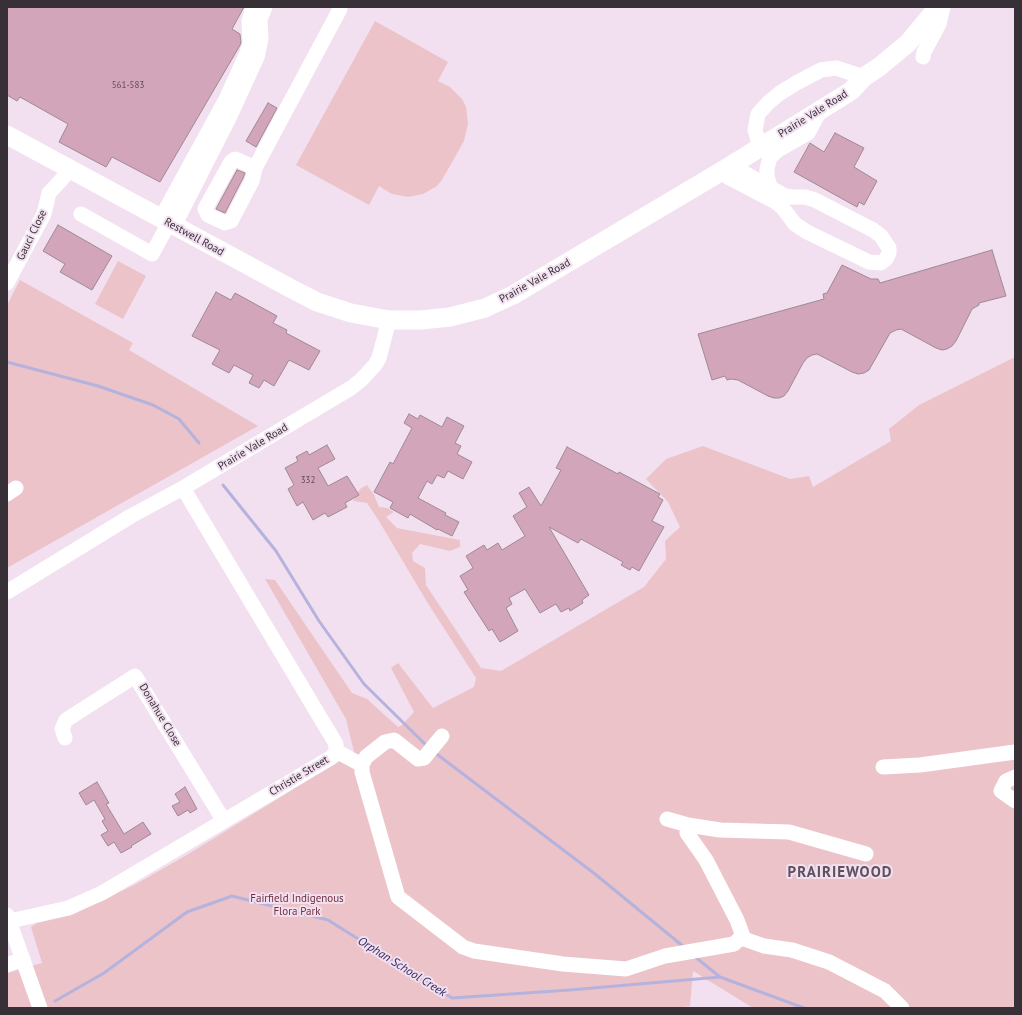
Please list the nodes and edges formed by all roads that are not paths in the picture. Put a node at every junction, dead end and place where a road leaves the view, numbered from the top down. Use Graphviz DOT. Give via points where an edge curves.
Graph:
graph roads {
  1 [pos="253,7"];
  2 [pos="265,7"];
  3 [pos="938,7"];
  4 [pos="943,7"];
  5 [pos="340,9"];
  6 [pos="923,57"];
  7 [pos="843,71"];
  8 [pos="864,77"];
  9 [pos="851,91"];
  10 [pos="822,108"];
  11 [pos="7,135"];
  12 [pos="760,147"];
  13 [pos="204,167"];
  14 [pos="69,168"];
  15 [pos="255,168"];
  16 [pos="727,168"];
  17 [pos="223,177"];
  18 [pos="771,188"];
  19 [pos="81,214"];
  20 [pos="213,218"];
  21 [pos="168,223"];
  22 [pos="201,240"];
  23 [pos="7,283"];
  24 [pos="389,320"];
  25 [pos="183,488"];
  26 [pos="7,592"];
  27 [pos="442,736"];
  28 [pos="65,738"];
  29 [pos="336,750"];
  30 [pos="1015,752"];
  31 [pos="362,765"];
  32 [pos="883,767"];
  33 [pos="1015,777"];
  34 [pos="1015,801"];
  35 [pos="667,819"];
  36 [pos="224,821"];
  37 [pos="688,825"];
  38 [pos="866,854"];
  39 [pos="8,918"];
  40 [pos="742,936"];
  41 [pos="23,959"];
  42 [pos="7,965"];
  43 [pos="40,1008"];
  44 [pos="902,1008"];
  1 -- 21 [label="street" via="249,21 250,43 247,53"];
  2 -- 13 [label="street" via="260,19 261,40 257,57"];
  3 -- 8 [label="main road, Prairie Vale Road" via="908,43"];
  4 -- 6 [label="street" via="939,24"];
  5 -- 15 [label="street"];
  7 -- 8 [label="street"];
  7 -- 9 [label="street"];
  7 -- 12 [label="street" via="836,68 821,70 780,93 758,114 755,130"];
  8 -- 9 [label="main road, Prairie Vale Road"];
  9 -- 10 [label="main road, Prairie Vale Road"];
  10 -- 12 [label="main road, Prairie Vale Road"];
  10 -- 18 [label="street" via="808,133 778,150 770,158 767,170"];
  11 -- 14 [label="main road, Restwell Road"];
  12 -- 16 [label="main road, Prairie Vale Road"];
  13 -- 17 [label="street"];
  13 -- 21 [label="street"];
  14 -- 21 [label="main road, Restwell Road"];
  14 -- 23 [label="street, Gauci Close" via="49,194 44,214"];
  15 -- 17 [label="street" via="235,159"];
  15 -- 20 [label="street" via="252,181 231,221 224,223"];
  16 -- 18 [label="street" via="741,171"];
  16 -- 18 [label="street" via="728,177 774,201 795,224 807,232 869,262 881,263 886,259 889,248 873,230 815,200 805,197 792,198"];
  16 -- 24 [label="main road, Prairie Vale Road" via="513,296 485,308 450,317"];
  17 -- 20 [label="street" via="205,209"];
  19 -- 21 [label="street" via="152,254"];
  20 -- 22 [label="street"];
  21 -- 22 [label="main road, Restwell Road"];
  22 -- 24 [label="main road, Restwell Road" via="317,302 351,313"];
  24 -- 25 [label="street, Prairie Vale Road" via="379,358 361,380 331,401"];
  25 -- 26 [label="street, Prairie Vale Road" via="131,516"];
  25 -- 29 [label="street, Christie Street" via="336,744"];
  27 -- 31 [label="street" via="424,758 418,759 394,740 385,742 366,757"];
  28 -- 36 [label="street, Donahue Close" via="62,729 66,720 136,676"];
  29 -- 31 [label="street"];
  29 -- 36 [label="street, Christie Street" via="332,757"];
  30 -- 32 [label="street" via="920,765"];
  31 -- 40 [label="street" via="398,897 474,952 563,964 626,969 665,956 734,944"];
  33 -- 34 [label="street" via="1006,781 1001,791"];
  35 -- 37 [label="street"];
  36 -- 39 [label="street, Christie Street" via="102,893 68,908"];
  37 -- 38 [label="street" via="720,830 789,832"];
  37 -- 40 [label="street" via="687,832 706,860 737,920"];
  39 -- 41 [label="street"];
  40 -- 44 [label="street" via="764,946 792,950 829,962 885,991"];
  41 -- 42 [label="street"];
  41 -- 43 [label="street"];
}
